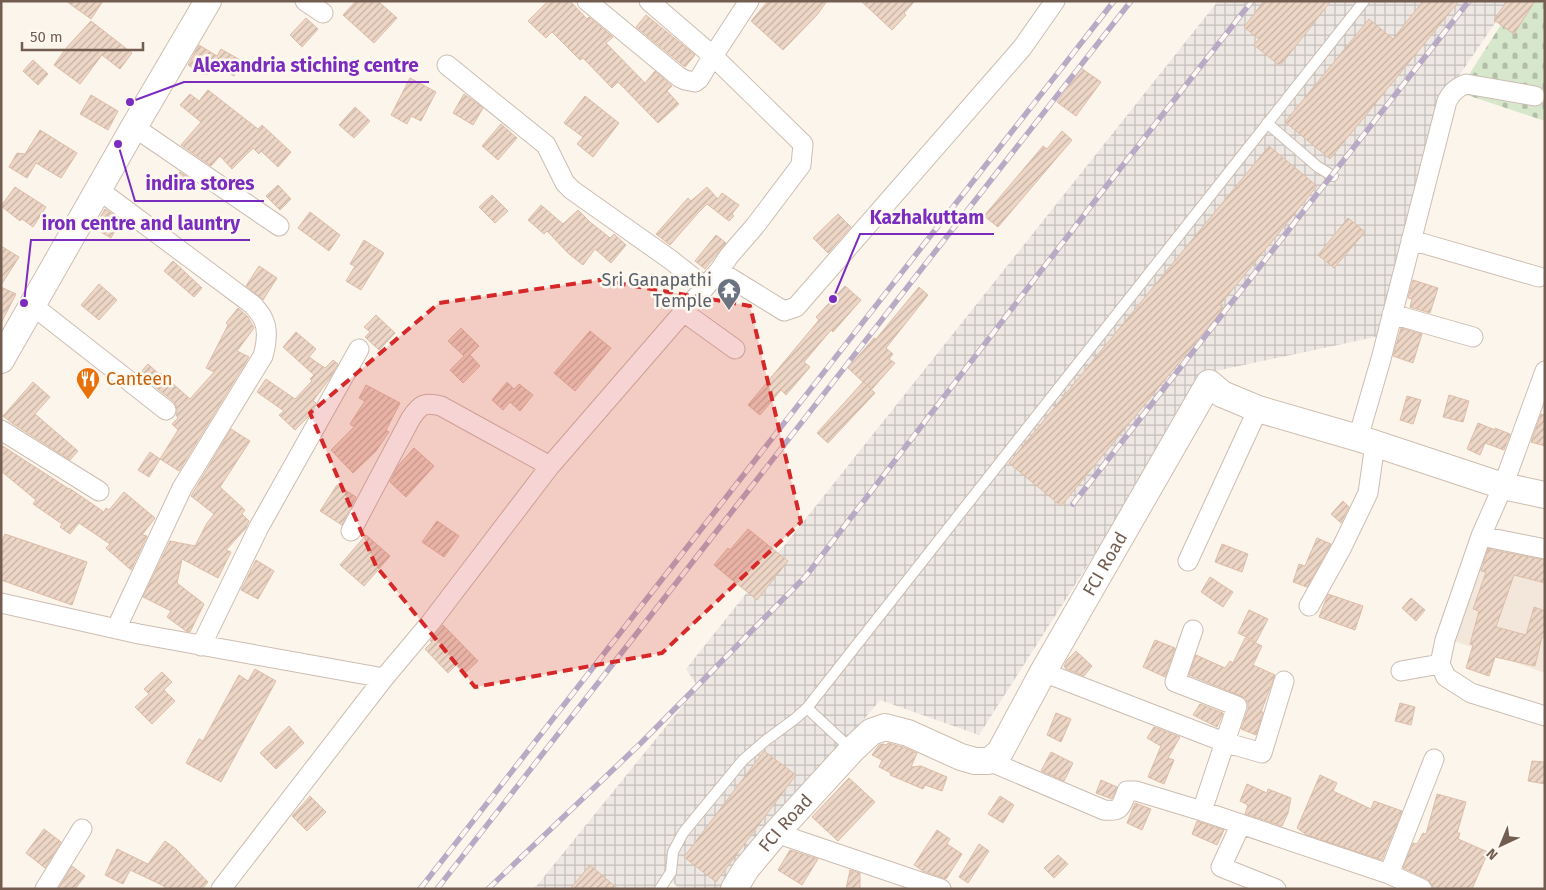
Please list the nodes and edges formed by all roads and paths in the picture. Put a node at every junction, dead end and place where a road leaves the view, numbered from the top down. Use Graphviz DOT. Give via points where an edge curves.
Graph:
graph roads {
  1 [pos="208,1"];
  2 [pos="305,1"];
  3 [pos="588,1"];
  4 [pos="649,1"];
  5 [pos="749,1"];
  6 [pos="1054,1"];
  7 [pos="1364,1"];
  8 [pos="324,13"];
  9 [pos="713,56"];
  10 [pos="447,65"];
  11 [pos="1535,96"];
  12 [pos="1266,123"];
  13 [pos="134,127"];
  14 [pos="1333,176"];
  15 [pos="99,190"];
  16 [pos="279,226"];
  17 [pos="1411,240"];
  18 [pos="719,271"];
  19 [pos="1539,277"];
  20 [pos="705,287"];
  21 [pos="32,305"];
  22 [pos="685,313"];
  23 [pos="1392,314"];
  24 [pos="1473,338"];
  25 [pos="359,349"];
  26 [pos="735,349"];
  27 [pos="1,360"];
  28 [pos="1545,371"];
  29 [pos="1258,409"];
  30 [pos="166,410"];
  31 [pos="1,430"];
  32 [pos="1367,441"];
  33 [pos="550,466"];
  34 [pos="1503,486"];
  35 [pos="99,491"];
  36 [pos="1545,494"];
  37 [pos="351,531"];
  38 [pos="1481,536"];
  39 [pos="1545,549"];
  40 [pos="1188,561"];
  41 [pos="1,603"];
  42 [pos="1310,606"];
  43 [pos="116,629"];
  44 [pos="1193,630"];
  45 [pos="200,646"];
  46 [pos="1440,664"];
  47 [pos="1402,671"];
  48 [pos="1043,672"];
  49 [pos="384,678"];
  50 [pos="1284,681"];
  51 [pos="807,708"];
  52 [pos="1545,716"];
  53 [pos="1224,742"];
  54 [pos="852,750"];
  55 [pos="1434,759"];
  56 [pos="989,761"];
  57 [pos="1202,811"];
  58 [pos="1241,824"];
  59 [pos="82,829"];
  60 [pos="776,833"];
  61 [pos="1389,874"];
  62 [pos="46,889"];
  63 [pos="221,889"];
  64 [pos="660,889"];
  65 [pos="734,889"];
  66 [pos="941,889"];
  67 [pos="1276,889"];
  68 [pos="1422,889"];
  1 -- 13 [label="street"];
  2 -- 8 [label="street"];
  3 -- 9 [label="street" via="684,80 694,82 699,79"];
  4 -- 9 [label="street"];
  5 -- 9 [label="street"];
  6 -- 18 [label="street" via="1022,48 796,307 784,311"];
  7 -- 12 [label="lane"];
  9 -- 18 [label="street" via="803,144 801,165"];
  10 -- 20 [label="street" via="546,145 565,183 572,190"];
  11 -- 17 [label="street" via="1466,84 1451,93"];
  12 -- 14 [label="lane" via="1318,168"];
  12 -- 51 [label="lane"];
  13 -- 15 [label="street"];
  13 -- 16 [label="street"];
  15 -- 21 [label="street"];
  15 -- 43 [label="street" via="253,305 264,318 266,331 262,356 182,488"];
  17 -- 19 [label="street"];
  17 -- 23 [label="street"];
  18 -- 20 [label="street"];
  20 -- 22 [label="street"];
  21 -- 27 [label="street"];
  21 -- 30 [label="street"];
  22 -- 26 [label="street"];
  22 -- 33 [label="street"];
  23 -- 24 [label="street"];
  23 -- 32 [label="street"];
  25 -- 45 [label="street" via="259,527"];
  28 -- 34 [label="street"];
  29 -- 32 [label="street, FCI Road"];
  29 -- 40 [label="street"];
  29 -- 48 [label="street, FCI Road" via="1222,394 1209,383"];
  31 -- 35 [label="street"];
  32 -- 34 [label="street, FCI Road"];
  32 -- 42 [label="street" via="1368,493"];
  33 -- 37 [label="street" via="441,406 423,405 411,418"];
  33 -- 49 [label="street"];
  34 -- 36 [label="street, FCI Road"];
  34 -- 38 [label="street"];
  38 -- 39 [label="street"];
  38 -- 46 [label="street" via="1445,640"];
  41 -- 43 [label="street"];
  43 -- 45 [label="street"];
  44 -- 53 [label="street" via="1175,682 1237,706"];
  45 -- 49 [label="street"];
  46 -- 47 [label="street"];
  46 -- 52 [label="street" via="1452,682 1471,693"];
  48 -- 53 [label="street"];
  48 -- 56 [label="street, FCI Road" via="1000,752"];
  49 -- 63 [label="street"];
  50 -- 53 [label="street" via="1262,753"];
  51 -- 54 [label="lane"];
  51 -- 64 [label="lane" via="743,760 695,818 676,845 671,872"];
  53 -- 57 [label="street"];
  54 -- 56 [label="street, FCI Road" via="871,732 885,727 908,733 961,757"];
  54 -- 60 [label="street, FCI Road"];
  55 -- 61 [label="street"];
  56 -- 57 [label="street" via="1104,810 1114,811 1121,807 1127,791 1136,791"];
  57 -- 58 [label="street"];
  58 -- 61 [label="street"];
  58 -- 67 [label="street" via="1221,867"];
  59 -- 62 [label="street"];
  60 -- 65 [label="street, FCI Road" via="746,868"];
  60 -- 66 [label="street"];
  61 -- 68 [label="street"];
}
